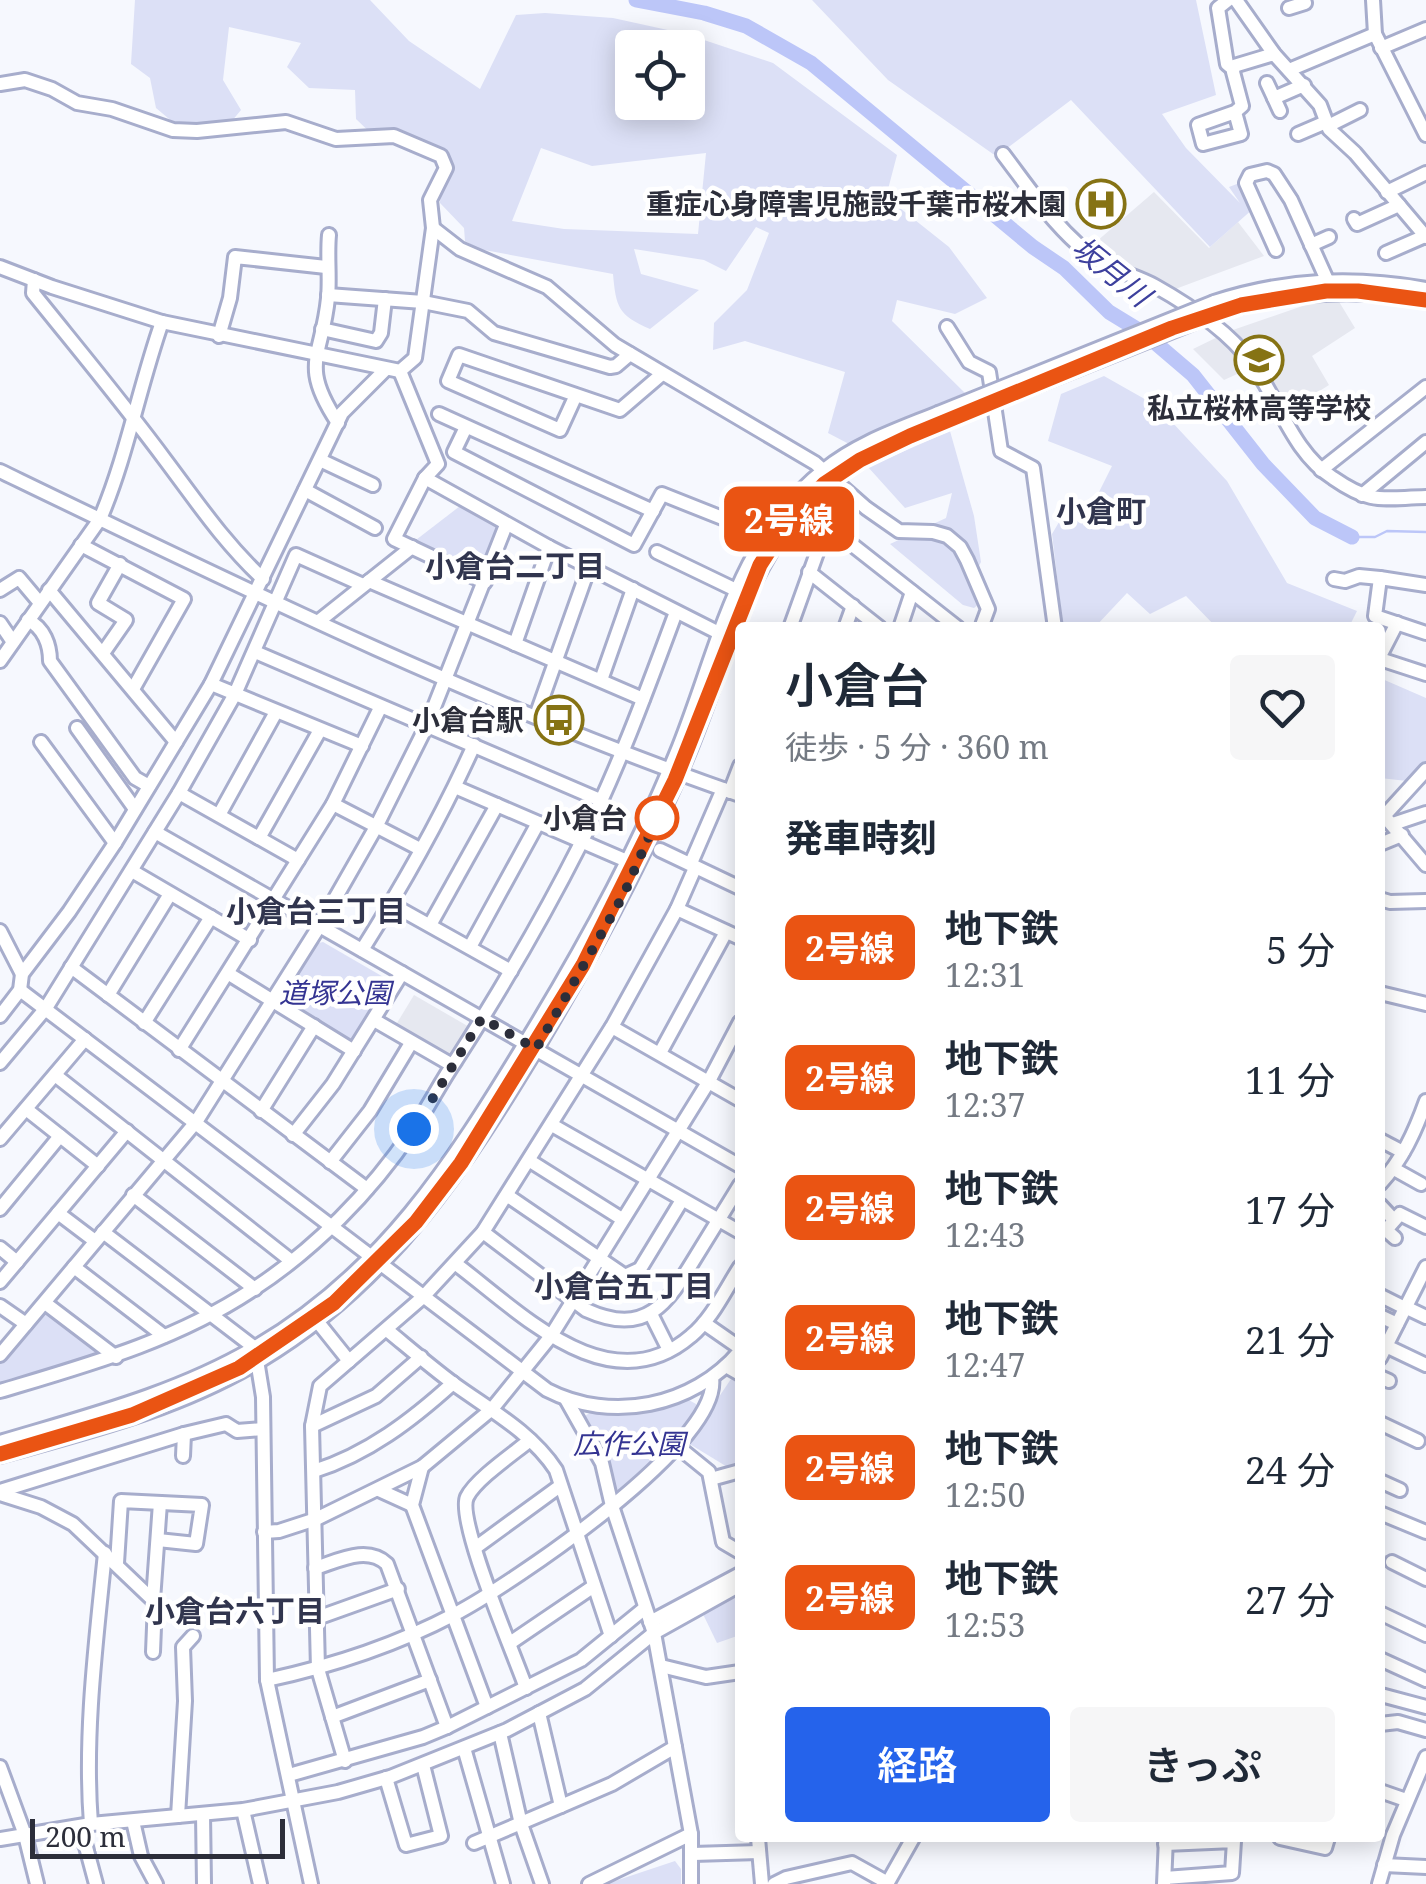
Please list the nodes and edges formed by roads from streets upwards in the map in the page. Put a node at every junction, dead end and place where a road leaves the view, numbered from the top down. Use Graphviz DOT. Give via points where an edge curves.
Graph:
graph roads {
  1 [pos="1228,0"];
  2 [pos="1236,0"];
  3 [pos="1373,0"];
  4 [pos="1309,1"];
  5 [pos="1289,8"];
  6 [pos="1426,29"];
  7 [pos="1374,34"];
  8 [pos="1381,48"];
  9 [pos="1274,54"];
  10 [pos="1234,69"];
  11 [pos="1289,70"];
  12 [pos="1267,83"];
  13 [pos="0,84"];
  14 [pos="1304,85"];
  15 [pos="1360,110"];
  16 [pos="1236,112"];
  17 [pos="1420,113"];
  18 [pos="1327,124"];
  19 [pos="1298,134"];
  20 [pos="1426,135"];
  21 [pos="1004,154"];
  22 [pos="1426,173"];
  23 [pos="1387,192"];
  24 [pos="1399,206"];
  25 [pos="1354,219"];
  26 [pos="433,228"];
  27 [pos="329,235"];
  28 [pos="1329,236"];
  29 [pos="1426,236"];
  30 [pos="1311,244"];
  31 [pos="1276,250"];
  32 [pos="1386,252"];
  33 [pos="326,266"];
  34 [pos="0,267"];
  35 [pos="34,280"];
  36 [pos="1327,280"];
  37 [pos="1426,289"];
  38 [pos="328,295"];
  39 [pos="385,299"];
  40 [pos="1426,301"];
  41 [pos="423,302"];
  42 [pos="1216,307"];
  43 [pos="162,322"];
  44 [pos="947,328"];
  45 [pos="322,330"];
  46 [pos="219,336"];
  47 [pos="315,354"];
  48 [pos="630,354"];
  49 [pos="392,370"];
  50 [pos="662,374"];
  51 [pos="1426,387"];
  52 [pos="576,395"];
  53 [pos="439,414"];
  54 [pos="133,418"];
  55 [pos="338,422"];
  56 [pos="466,427"];
  57 [pos="1426,442"];
  58 [pos="320,460"];
  59 [pos="0,470"];
  60 [pos="1320,470"];
  61 [pos="828,474"];
  62 [pos="425,478"];
  63 [pos="373,485"];
  64 [pos="305,490"];
  65 [pos="1362,495"];
  66 [pos="1426,497"];
  67 [pos="653,510"];
  68 [pos="100,519"];
  69 [pos="506,525"];
  70 [pos="374,528"];
  71 [pos="764,535"];
  72 [pos="81,545"];
  73 [pos="412,547"];
  74 [pos="548,548"];
  75 [pos="657,552"];
  76 [pos="120,564"];
  77 [pos="589,567"];
  78 [pos="809,572"];
  79 [pos="1380,578"];
  80 [pos="263,579"];
  81 [pos="1334,580"];
  82 [pos="485,582"];
  83 [pos="366,583"];
  84 [pos="1426,584"];
  85 [pos="0,590"];
  86 [pos="48,590"];
  87 [pos="633,590"];
  88 [pos="736,590"];
  89 [pos="912,592"];
  90 [pos="256,593"];
  91 [pos="40,602"];
  92 [pos="276,603"];
  93 [pos="853,606"];
  94 [pos="676,612"];
  95 [pos="28,620"];
  96 [pos="319,622"];
  97 [pos="738,622"];
  98 [pos="792,622"];
  99 [pos="847,622"];
  100 [pos="873,622"];
  101 [pos="902,622"];
  102 [pos="950,622"];
  103 [pos="983,622"];
  104 [pos="1054,622"];
  105 [pos="1397,623"];
  106 [pos="0,624"];
  107 [pos="469,624"];
  108 [pos="735,629"];
  109 [pos="1426,633"];
  110 [pos="721,634"];
  111 [pos="13,642"];
  112 [pos="514,644"];
  113 [pos="1385,648"];
  114 [pos="255,652"];
  115 [pos="102,654"];
  116 [pos="1385,660"];
  117 [pos="0,661"];
  118 [pos="558,662"];
  119 [pos="1426,674"];
  120 [pos="448,679"];
  121 [pos="601,680"];
  122 [pos="211,684"];
  123 [pos="133,690"];
  124 [pos="235,694"];
  125 [pos="643,699"];
  126 [pos="380,708"];
  127 [pos="276,712"];
  128 [pos="536,716"];
  129 [pos="427,725"];
  130 [pos="77,728"];
  131 [pos="320,730"];
  132 [pos="41,742"];
  133 [pos="176,742"];
  134 [pos="362,746"];
  135 [pos="474,746"];
  136 [pos="622,751"];
  137 [pos="1426,770"];
  138 [pos="674,772"];
  139 [pos="149,786"];
  140 [pos="455,787"];
  141 [pos="731,792"];
  142 [pos="179,793"];
  143 [pos="600,800"];
  144 [pos="333,804"];
  145 [pos="497,805"];
  146 [pos="135,809"];
  147 [pos="1426,813"];
  148 [pos="219,815"];
  149 [pos="1386,817"];
  150 [pos="538,823"];
  151 [pos="376,827"];
  152 [pos="154,832"];
  153 [pos="1402,836"];
  154 [pos="260,838"];
  155 [pos="582,842"];
  156 [pos="1385,842"];
  157 [pos="114,843"];
  158 [pos="420,849"];
  159 [pos="660,850"];
  160 [pos="298,860"];
  161 [pos="628,861"];
  162 [pos="1426,865"];
  163 [pos="693,866"];
  164 [pos="132,871"];
  165 [pos="735,886"];
  166 [pos="170,894"];
  167 [pos="275,900"];
  168 [pos="1385,900"];
  169 [pos="1426,902"];
  170 [pos="391,904"];
  171 [pos="677,909"];
  172 [pos="210,917"];
  173 [pos="430,924"];
  174 [pos="320,925"];
  175 [pos="0,931"];
  176 [pos="726,932"];
  177 [pos="735,936"];
  178 [pos="250,940"];
  179 [pos="470,947"];
  180 [pos="362,950"];
  181 [pos="71,966"];
  182 [pos="511,971"];
  183 [pos="402,972"];
  184 [pos="22,974"];
  185 [pos="229,974"];
  186 [pos="20,990"];
  187 [pos="1385,994"];
  188 [pos="108,995"];
  189 [pos="272,1000"];
  190 [pos="1426,1004"];
  191 [pos="46,1008"];
  192 [pos="0,1016"];
  193 [pos="482,1018"];
  194 [pos="374,1020"];
  195 [pos="144,1023"];
  196 [pos="314,1026"];
  197 [pos="612,1027"];
  198 [pos="735,1031"];
  199 [pos="85,1039"];
  200 [pos="411,1043"];
  201 [pos="531,1046"];
  202 [pos="180,1050"];
  203 [pos="354,1050"];
  204 [pos="660,1053"];
  205 [pos="0,1063"];
  206 [pos="452,1065"];
  207 [pos="55,1075"];
  208 [pos="583,1076"];
  209 [pos="708,1081"];
  210 [pos="222,1082"];
  211 [pos="735,1097"];
  212 [pos="1426,1101"];
  213 [pos="26,1109"];
  214 [pos="261,1111"];
  215 [pos="196,1122"];
  216 [pos="552,1125"];
  217 [pos="127,1131"];
  218 [pos="678,1131"];
  219 [pos="293,1135"];
  220 [pos="60,1136"];
  221 [pos="0,1140"];
  222 [pos="1385,1143"];
  223 [pos="1403,1152"];
  224 [pos="163,1160"];
  225 [pos="530,1161"];
  226 [pos="330,1162"];
  227 [pos="735,1163"];
  228 [pos="98,1166"];
  229 [pos="1394,1169"];
  230 [pos="1385,1177"];
  231 [pos="647,1181"];
  232 [pos="1421,1184"];
  233 [pos="366,1189"];
  234 [pos="735,1194"];
  235 [pos="133,1195"];
  236 [pos="508,1196"];
  237 [pos="682,1200"];
  238 [pos="0,1209"];
  239 [pos="1385,1210"];
  240 [pos="58,1212"];
  241 [pos="622,1220"];
  242 [pos="718,1220"];
  243 [pos="1394,1220"];
  244 [pos="331,1226"];
  245 [pos="1426,1227"];
  246 [pos="735,1229"];
  247 [pos="483,1232"];
  248 [pos="99,1237"];
  249 [pos="1395,1238"];
  250 [pos="0,1248"];
  251 [pos="290,1260"];
  252 [pos="599,1260"];
  253 [pos="377,1261"];
  254 [pos="17,1262"];
  255 [pos="456,1264"];
  256 [pos="1426,1267"];
  257 [pos="74,1268"];
  258 [pos="735,1275"];
  259 [pos="0,1282"];
  260 [pos="255,1289"];
  261 [pos="423,1297"];
  262 [pos="1385,1298"];
  263 [pos="574,1299"];
  264 [pos="44,1303"];
  265 [pos="0,1306"];
  266 [pos="1405,1308"];
  267 [pos="212,1314"];
  268 [pos="651,1314"];
  269 [pos="1426,1317"];
  270 [pos="1385,1318"];
  271 [pos="317,1321"];
  272 [pos="704,1323"];
  273 [pos="26,1324"];
  274 [pos="1397,1324"];
  275 [pos="387,1330"];
  276 [pos="164,1336"];
  277 [pos="551,1336"];
  278 [pos="735,1346"];
  279 [pos="255,1348"];
  280 [pos="1385,1348"];
  281 [pos="668,1350"];
  282 [pos="1385,1353"];
  283 [pos="0,1355"];
  284 [pos="735,1356"];
  285 [pos="116,1357"];
  286 [pos="421,1358"];
  287 [pos="350,1362"];
  288 [pos="258,1363"];
  289 [pos="1426,1365"];
  290 [pos="726,1366"];
  291 [pos="735,1371"];
  292 [pos="524,1372"];
  293 [pos="712,1378"];
  294 [pos="454,1384"];
  295 [pos="0,1391"];
  296 [pos="566,1400"];
  297 [pos="492,1409"];
  298 [pos="1385,1425"];
  299 [pos="312,1426"];
  300 [pos="263,1429"];
  301 [pos="184,1434"];
  302 [pos="530,1440"];
  303 [pos="1418,1441"];
  304 [pos="0,1442"];
  305 [pos="677,1446"];
  306 [pos="0,1456"];
  307 [pos="183,1456"];
  308 [pos="422,1467"];
  309 [pos="314,1471"];
  310 [pos="735,1472"];
  311 [pos="711,1479"];
  312 [pos="1385,1483"];
  313 [pos="560,1486"];
  314 [pos="380,1490"];
  315 [pos="1400,1490"];
  316 [pos="0,1492"];
  317 [pos="160,1503"];
  318 [pos="412,1505"];
  319 [pos="612,1506"];
  320 [pos="1385,1515"];
  321 [pos="316,1519"];
  322 [pos="264,1532"];
  323 [pos="1426,1532"];
  324 [pos="576,1534"];
  325 [pos="158,1540"];
  326 [pos="475,1548"];
  327 [pos="735,1549"];
  328 [pos="105,1553"];
  329 [pos="1392,1562"];
  330 [pos="117,1563"];
  331 [pos="315,1568"];
  332 [pos="735,1577"];
  333 [pos="1426,1579"];
  334 [pos="594,1586"];
  335 [pos="735,1587"];
  336 [pos="398,1589"];
  337 [pos="492,1594"];
  338 [pos="152,1600"];
  339 [pos="645,1608"];
  340 [pos="1385,1614"];
  341 [pos="454,1615"];
  342 [pos="317,1618"];
  343 [pos="652,1627"];
  344 [pos="413,1634"];
  345 [pos="1426,1635"];
  346 [pos="193,1636"];
  347 [pos="611,1636"];
  348 [pos="510,1643"];
  349 [pos="153,1652"];
  350 [pos="1385,1661"];
  351 [pos="661,1666"];
  352 [pos="318,1669"];
  353 [pos="735,1673"];
  354 [pos="268,1680"];
  355 [pos="430,1680"];
  356 [pos="1426,1680"];
  357 [pos="526,1688"];
  358 [pos="1385,1696"];
  359 [pos="1426,1706"];
  360 [pos="487,1707"];
  361 [pos="539,1713"];
  362 [pos="332,1717"];
  363 [pos="1385,1723"];
  364 [pos="448,1727"];
  365 [pos="1426,1730"];
  366 [pos="500,1733"];
  367 [pos="675,1746"];
  368 [pos="464,1748"];
  369 [pos="1426,1757"];
  370 [pos="346,1761"];
  371 [pos="423,1764"];
  372 [pos="0,1768"];
  373 [pos="289,1776"];
  374 [pos="386,1778"];
  375 [pos="1385,1793"];
  376 [pos="1406,1800"];
  377 [pos="294,1801"];
  378 [pos="562,1806"];
  379 [pos="243,1810"];
  380 [pos="203,1814"];
  381 [pos="178,1816"];
  382 [pos="133,1820"];
  383 [pos="521,1824"];
  384 [pos="84,1825"];
  385 [pos="1387,1833"];
  386 [pos="691,1834"];
  387 [pos="25,1835"];
  388 [pos="488,1838"];
  389 [pos="0,1839"];
  390 [pos="911,1842"];
  391 [pos="1166,1842"];
  392 [pos="1234,1842"];
  393 [pos="1298,1842"];
  394 [pos="1327,1842"];
  395 [pos="474,1844"];
  396 [pos="759,1845"];
  397 [pos="693,1854"];
  398 [pos="1384,1866"];
  399 [pos="1426,1867"];
  400 [pos="1165,1881"];
  401 [pos="888,1883"];
  402 [pos="37,1884"];
  403 [pos="96,1884"];
  404 [pos="156,1884"];
  405 [pos="204,1884"];
  406 [pos="260,1884"];
  407 [pos="311,1884"];
  408 [pos="503,1884"];
  409 [pos="542,1884"];
  410 [pos="589,1884"];
  411 [pos="691,1884"];
  412 [pos="762,1884"];
  413 [pos="774,1884"];
  414 [pos="1381,1884"];
  1 -- 10 [label="street" via="1218,8 1227,64"];
  2 -- 9 [label="street"];
  3 -- 7 [label="street"];
  4 -- 5 [label="street"];
  6 -- 8 [label="street"];
  7 -- 8 [label="street"];
  7 -- 11 [label="street"];
  8 -- 17 [label="street"];
  9 -- 10 [label="street"];
  9 -- 11 [label="street"];
  10 -- 16 [label="street" via="1242,106"];
  11 -- 14 [label="street"];
  12 -- 14 [label="street" via="1277,104"];
  13 -- 26 [label="street" via="26,80 77,103 173,130 286,122 336,139 394,136 445,161 430,200"];
  14 -- 18 [label="street"];
  15 -- 18 [label="street"];
  17 -- 20 [label="street"];
  18 -- 19 [label="street"];
  18 -- 23 [label="street"];
  21 -- 60 [label="street" via="1071,239 1119,272 1152,284 1250,360"];
  22 -- 23 [label="street"];
  23 -- 24 [label="street"];
  24 -- 25 [label="street" via="1357,224"];
  24 -- 29 [label="street"];
  26 -- 41 [label="street"];
  26 -- 48 [label="street" via="460,248 546,287"];
  27 -- 33 [label="street"];
  28 -- 30 [label="street"];
  29 -- 32 [label="street"];
  30 -- 31 [label="street" via="1271,172 1250,175 1246,183"];
  30 -- 36 [label="street"];
  33 -- 38 [label="street"];
  33 -- 46 [label="street" via="235,258"];
  34 -- 35 [label="street"];
  35 -- 43 [label="street"];
  35 -- 54 [label="street" via="33,292"];
  36 -- 37 [label="street"];
  36 -- 42 [label="street" via="1262,288"];
  38 -- 39 [label="street"];
  38 -- 45 [label="street"];
  39 -- 41 [label="street"];
  39 -- 45 [label="street" via="376,340"];
  40 -- 42 [label="street" via="1325,292"];
  41 -- 48 [label="street" via="468,312 494,333 610,366"];
  41 -- 49 [label="street" via="415,358"];
  42 -- 61 [label="street, bridge" via="879,437"];
  43 -- 46 [label="street"];
  43 -- 54 [label="street"];
  44 -- 104 [label="street" via="970,362 989,372 1001,451 1033,468"];
  45 -- 47 [label="street"];
  46 -- 47 [label="street"];
  47 -- 49 [label="street"];
  47 -- 55 [label="street" via="314,378"];
  48 -- 50 [label="street"];
  49 -- 55 [label="street" via="348,405"];
  49 -- 62 [label="street" via="438,464"];
  50 -- 52 [label="street" via="620,410"];
  50 -- 61 [label="street"];
  51 -- 60 [label="street"];
  52 -- 52 [label="street" via="560,430 448,381 459,355"];
  53 -- 56 [label="street"];
  54 -- 68 [label="street"];
  54 -- 80 [label="street" via="234,553"];
  55 -- 58 [label="street"];
  56 -- 67 [label="street"];
  56 -- 67 [label="street" via="454,452 634,544"];
  57 -- 65 [label="street"];
  58 -- 63 [label="street"];
  58 -- 64 [label="street"];
  59 -- 68 [label="street"];
  60 -- 65 [label="street"];
  61 -- 71 [label="street"];
  61 -- 97 [label="street" via="762,566"];
  61 -- 103 [label="street" via="898,530 933,532 960,546 988,609"];
  62 -- 69 [label="street"];
  62 -- 73 [label="street" via="394,539"];
  64 -- 70 [label="street"];
  64 -- 80 [label="street"];
  65 -- 66 [label="street"];
  67 -- 71 [label="street" via="662,494"];
  68 -- 72 [label="street"];
  68 -- 90 [label="street"];
  69 -- 74 [label="street"];
  69 -- 82 [label="street"];
  71 -- 88 [label="street"];
  72 -- 76 [label="street"];
  72 -- 86 [label="street"];
  73 -- 82 [label="street"];
  73 -- 83 [label="street"];
  74 -- 77 [label="street"];
  74 -- 112 [label="street"];
  75 -- 88 [label="street"];
  76 -- 115 [label="street" via="98,603 126,620"];
  76 -- 123 [label="street" via="184,599"];
  77 -- 87 [label="street"];
  77 -- 118 [label="street"];
  78 -- 89 [label="street" via="827,525"];
  78 -- 93 [label="street"];
  78 -- 98 [label="street"];
  79 -- 81 [label="street"];
  79 -- 84 [label="street"];
  79 -- 105 [label="street" via="1375,616"];
  80 -- 90 [label="street"];
  82 -- 107 [label="street"];
  83 -- 92 [label="street" via="296,555"];
  83 -- 96 [label="street"];
  83 -- 107 [label="street"];
  85 -- 91 [label="street" via="19,578"];
  86 -- 91 [label="street"];
  86 -- 115 [label="street"];
  87 -- 94 [label="street"];
  87 -- 121 [label="street"];
  88 -- 110 [label="street"];
  89 -- 101 [label="street"];
  89 -- 102 [label="street"];
  90 -- 92 [label="street"];
  90 -- 122 [label="street"];
  91 -- 95 [label="street"];
  92 -- 96 [label="street"];
  92 -- 114 [label="street"];
  93 -- 99 [label="street"];
  93 -- 100 [label="street"];
  94 -- 110 [label="street"];
  94 -- 125 [label="street"];
  95 -- 111 [label="street"];
  95 -- 139 [label="street" via="50,644 50,662 135,778"];
  96 -- 120 [label="street"];
  105 -- 109 [label="street"];
  105 -- 113 [label="street"];
  106 -- 111 [label="street"];
  107 -- 112 [label="street"];
  107 -- 120 [label="street"];
  108 -- 138 [label="street"];
  110 -- 138 [label="street"];
  111 -- 117 [label="street"];
  112 -- 118 [label="street"];
  114 -- 124 [label="street"];
  114 -- 126 [label="street"];
  115 -- 123 [label="street"];
  116 -- 119 [label="street"];
  118 -- 121 [label="street"];
  118 -- 128 [label="street"];
  120 -- 128 [label="street"];
  120 -- 129 [label="street"];
  121 -- 125 [label="street"];
  122 -- 124 [label="street"];
  122 -- 133 [label="street"];
  123 -- 133 [label="street"];
  124 -- 127 [label="street"];
  124 -- 142 [label="street"];
  125 -- 136 [label="street"];
  126 -- 129 [label="street"];
  126 -- 134 [label="street"];
  127 -- 131 [label="street"];
  127 -- 148 [label="street"];
  128 -- 136 [label="street"];
  129 -- 135 [label="street"];
  129 -- 151 [label="street"];
  130 -- 146 [label="street"];
  131 -- 134 [label="street"];
  131 -- 154 [label="street"];
  132 -- 157 [label="street"];
  133 -- 139 [label="street"];
  134 -- 144 [label="street"];
  135 -- 140 [label="street"];
  135 -- 143 [label="street"];
  136 -- 138 [label="street"];
  136 -- 143 [label="street"];
  137 -- 149 [label="street"];
  138 -- 141 [label="street"];
  138 -- 161 [label="street"];
  138 -- 201 [label="street" via="624,894"];
  139 -- 146 [label="street"];
  140 -- 145 [label="street"];
  140 -- 158 [label="street"];
  141 -- 163 [label="street"];
  142 -- 148 [label="street"];
  142 -- 152 [label="street"];
  143 -- 155 [label="street"];
  144 -- 151 [label="street"];
  144 -- 160 [label="street"];
  145 -- 150 [label="street"];
  145 -- 173 [label="street"];
  146 -- 157 [label="street"];
  147 -- 149 [label="street"];
  148 -- 154 [label="street"];
  149 -- 153 [label="street"];
  150 -- 155 [label="street"];
  150 -- 179 [label="street"];
  151 -- 158 [label="street"];
  151 -- 174 [label="street"];
  152 -- 164 [label="street"];
  152 -- 167 [label="street"];
  153 -- 156 [label="street"];
  153 -- 162 [label="street"];
  154 -- 160 [label="street"];
  155 -- 161 [label="street"];
  155 -- 182 [label="street"];
  157 -- 184 [label="street"];
  158 -- 170 [label="street"];
  159 -- 163 [label="street"];
  160 -- 167 [label="street"];
  161 -- 201 [label="street"];
  163 -- 165 [label="street"];
  163 -- 171 [label="street"];
  164 -- 166 [label="street"];
  164 -- 181 [label="street"];
  166 -- 172 [label="street"];
  166 -- 188 [label="street"];
  167 -- 174 [label="street"];
  167 -- 178 [label="street"];
  168 -- 169 [label="street"];
  170 -- 173 [label="street"];
  170 -- 180 [label="street"];
  171 -- 176 [label="street"];
  171 -- 197 [label="street"];
  172 -- 178 [label="street"];
  172 -- 195 [label="street"];
  173 -- 179 [label="street"];
  174 -- 180 [label="street"];
  174 -- 189 [label="street"];
  175 -- 184 [label="street"];
  176 -- 177 [label="street"];
  176 -- 204 [label="street"];
  178 -- 185 [label="street"];
  179 -- 182 [label="street"];
  180 -- 183 [label="street"];
  181 -- 188 [label="street"];
  181 -- 191 [label="street"];
  182 -- 193 [label="street"];
  183 -- 193 [label="street"];
  183 -- 194 [label="street"];
  184 -- 186 [label="street"];
  185 -- 189 [label="street"];
  185 -- 202 [label="street"];
  186 -- 191 [label="street"];
  186 -- 192 [label="street"];
  187 -- 190 [label="street"];
  188 -- 195 [label="street"];
  189 -- 196 [label="street"];
  189 -- 210 [label="street"];
  191 -- 199 [label="street"];
  191 -- 205 [label="street"];
  193 -- 201 [label="street"];
  193 -- 206 [label="street"];
  194 -- 200 [label="street"];
  194 -- 203 [label="street"];
  195 -- 202 [label="street"];
  196 -- 203 [label="street"];
  196 -- 214 [label="street"];
  197 -- 204 [label="street"];
  197 -- 208 [label="street"];
  198 -- 209 [label="street"];
  199 -- 207 [label="street"];
  199 -- 215 [label="street"];
  200 -- 206 [label="street"];
  200 -- 226 [label="street"];
  201 -- 208 [label="street"];
  201 -- 253 [label="street" via="443,1195"];
  202 -- 210 [label="street"];
  203 -- 219 [label="street"];
  204 -- 209 [label="street"];
  206 -- 233 [label="street" via="414,1129"];
  207 -- 213 [label="street"];
  207 -- 217 [label="street"];
  208 -- 216 [label="street"];
  208 -- 218 [label="street"];
  209 -- 211 [label="street"];
  209 -- 218 [label="street"];
  210 -- 214 [label="street"];
  210 -- 215 [label="street"];
  212 -- 223 [label="street"];
  213 -- 220 [label="street"];
  213 -- 221 [label="street"];
  214 -- 219 [label="street"];
  215 -- 224 [label="street"];
  215 -- 244 [label="street"];
  216 -- 225 [label="street"];
  216 -- 231 [label="street"];
  217 -- 224 [label="street"];
  217 -- 228 [label="street"];
  218 -- 227 [label="street"];
  218 -- 231 [label="street"];
  219 -- 226 [label="street"];
  220 -- 228 [label="street"];
  220 -- 238 [label="street"];
  222 -- 223 [label="street"];
  223 -- 229 [label="street"];
  224 -- 235 [label="street"];
  224 -- 251 [label="street"];
  225 -- 236 [label="street"];
  225 -- 241 [label="street"];
  226 -- 233 [label="street"];
  228 -- 240 [label="street"];
  229 -- 230 [label="street"];
  229 -- 232 [label="street"];
  231 -- 237 [label="street"];
  231 -- 241 [label="street"];
  233 -- 244 [label="street"];
  234 -- 242 [label="street"];
  235 -- 248 [label="street"];
  235 -- 260 [label="street"];
  236 -- 247 [label="street"];
  236 -- 252 [label="street"];
  237 -- 242 [label="street"];
  237 -- 252 [label="street" via="640,1269 618,1273"];
  239 -- 243 [label="street"];
  240 -- 248 [label="street"];
  240 -- 254 [label="street"];
  241 -- 252 [label="street"];
  242 -- 246 [label="street"];
  242 -- 268 [label="street" via="671,1297"];
  243 -- 245 [label="street" via="1400,1214"];
  243 -- 249 [label="street" via="1386,1230"];
  244 -- 251 [label="street"];
  244 -- 253 [label="street"];
  247 -- 255 [label="street"];
  247 -- 263 [label="street"];
  248 -- 257 [label="street"];
  248 -- 267 [label="street"];
  250 -- 254 [label="street"];
  251 -- 260 [label="street"];
  252 -- 263 [label="street"];
  253 -- 261 [label="street"];
  253 -- 271 [label="street"];
  253 -- 279 [label="street"];
  254 -- 259 [label="street"];
  255 -- 261 [label="street"];
  255 -- 277 [label="street"];
  256 -- 266 [label="street"];
  257 -- 264 [label="street"];
  257 -- 276 [label="street"];
  258 -- 272 [label="street"];
  260 -- 267 [label="street"];
  261 -- 275 [label="street"];
  261 -- 292 [label="street"];
  262 -- 266 [label="street"];
  263 -- 268 [label="street" via="603,1318"];
  263 -- 277 [label="street"];
  264 -- 273 [label="street"];
  264 -- 285 [label="street"];
  265 -- 273 [label="street"];
  266 -- 269 [label="street"];
  266 -- 274 [label="street"];
  267 -- 276 [label="street"];
  267 -- 279 [label="street"];
  268 -- 281 [label="street"];
  270 -- 274 [label="street"];
  271 -- 287 [label="street"];
  271 -- 288 [label="street"];
  272 -- 278 [label="street"];
  272 -- 281 [label="street"];
  273 -- 283 [label="street"];
  274 -- 280 [label="street"];
  275 -- 286 [label="street"];
  275 -- 287 [label="street"];
  276 -- 285 [label="street"];
  277 -- 281 [label="street" via="603,1360"];
  277 -- 292 [label="street"];
  279 -- 288 [label="street"];
  279 -- 304 [label="street" via="165,1391"];
  282 -- 289 [label="street"];
  284 -- 290 [label="street"];
  285 -- 295 [label="street"];
  286 -- 294 [label="street"];
  286 -- 299 [label="street" via="376,1396"];
  287 -- 299 [label="street" via="320,1386"];
  288 -- 300 [label="street"];
  288 -- 306 [label="street" via="173,1404"];
  290 -- 291 [label="street"];
  290 -- 293 [label="street"];
  292 -- 296 [label="street"];
  292 -- 297 [label="street"];
  293 -- 296 [label="street" via="642,1406"];
  293 -- 305 [label="street" via="708,1406"];
  294 -- 297 [label="street"];
  294 -- 309 [label="street" via="373,1445"];
  296 -- 319 [label="street" via="602,1463"];
  297 -- 302 [label="street"];
  297 -- 308 [label="street"];
  298 -- 303 [label="street"];
  299 -- 309 [label="street"];
  300 -- 301 [label="street" via="226,1424"];
  300 -- 322 [label="street"];
  301 -- 307 [label="street"];
  301 -- 316 [label="street"];
  302 -- 313 [label="street" via="556,1470"];
  302 -- 326 [label="street" via="466,1499 464,1517"];
  305 -- 311 [label="street"];
  305 -- 319 [label="street"];
  308 -- 314 [label="street"];
  308 -- 318 [label="street"];
  309 -- 321 [label="street"];
  310 -- 311 [label="street"];
  311 -- 327 [label="street" via="724,1542"];
  312 -- 315 [label="street"];
  313 -- 324 [label="street"];
  313 -- 326 [label="street"];
  314 -- 318 [label="street"];
  314 -- 321 [label="street"];
  316 -- 328 [label="street" via="58,1514"];
  317 -- 325 [label="street"];
  317 -- 325 [label="street" via="202,1505 196,1544"];
  317 -- 330 [label="street" via="121,1501"];
  318 -- 341 [label="street"];
  319 -- 324 [label="street"];
  319 -- 339 [label="street"];
  320 -- 323 [label="street"];
  321 -- 322 [label="street"];
  321 -- 331 [label="street"];
  322 -- 354 [label="street"];
  324 -- 334 [label="street"];
  324 -- 337 [label="street"];
  325 -- 338 [label="street"];
  326 -- 337 [label="street"];
  328 -- 330 [label="street"];
  328 -- 384 [label="street"];
  329 -- 333 [label="street"];
  330 -- 338 [label="street"];
  331 -- 336 [label="street" via="372,1555 388,1564"];
  331 -- 342 [label="street"];
  332 -- 343 [label="street"];
  334 -- 347 [label="street"];
  334 -- 348 [label="street"];
  335 -- 343 [label="street"];
  336 -- 342 [label="street"];
  336 -- 344 [label="street"];
  337 -- 341 [label="street"];
  337 -- 348 [label="street"];
  338 -- 349 [label="street"];
  339 -- 343 [label="street"];
  339 -- 347 [label="street"];
  340 -- 345 [label="street"];
  341 -- 344 [label="street"];
  341 -- 360 [label="street"];
  342 -- 352 [label="street"];
  343 -- 351 [label="street"];
  343 -- 361 [label="street" via="604,1677"];
  344 -- 352 [label="street"];
  344 -- 355 [label="street"];
  346 -- 381 [label="street" via="183,1648"];
  347 -- 357 [label="street"];
  348 -- 357 [label="street"];
  350 -- 356 [label="street"];
  351 -- 353 [label="street" via="706,1678"];
  351 -- 367 [label="street"];
  352 -- 354 [label="street"];
  352 -- 362 [label="street"];
  354 -- 373 [label="street"];
  355 -- 362 [label="street"];
  355 -- 364 [label="street"];
  357 -- 360 [label="street"];
  358 -- 359 [label="street"];
  360 -- 364 [label="street"];
  361 -- 366 [label="street"];
  361 -- 378 [label="street"];
  362 -- 370 [label="street"];
  363 -- 365 [label="street"];
  364 -- 370 [label="street"];
  366 -- 368 [label="street"];
  366 -- 383 [label="street"];
  367 -- 378 [label="street"];
  367 -- 386 [label="street"];
  368 -- 371 [label="street"];
  368 -- 388 [label="street"];
  369 -- 376 [label="street"];
  370 -- 373 [label="street"];
  371 -- 374 [label="street"];
  371 -- 374 [label="street" via="442,1836 406,1846"];
  372 -- 387 [label="street"];
  373 -- 377 [label="street"];
  374 -- 377 [label="street"];
  375 -- 376 [label="street"];
  376 -- 385 [label="street"];
  377 -- 379 [label="street"];
  377 -- 407 [label="street"];
  378 -- 383 [label="street"];
  379 -- 380 [label="street"];
  379 -- 406 [label="street"];
  380 -- 381 [label="street"];
  380 -- 405 [label="street"];
  381 -- 382 [label="street"];
  382 -- 384 [label="street"];
  382 -- 404 [label="street"];
  383 -- 388 [label="street"];
  383 -- 409 [label="street"];
  384 -- 387 [label="street"];
  384 -- 403 [label="street"];
  385 -- 398 [label="street"];
  386 -- 397 [label="street"];
  386 -- 410 [label="street"];
  387 -- 389 [label="street"];
  387 -- 402 [label="street"];
  388 -- 395 [label="street"];
  388 -- 408 [label="street"];
  390 -- 401 [label="street"];
  391 -- 400 [label="street"];
  392 -- 400 [label="street" via="1232,1873"];
  393 -- 394 [label="street" via="1325,1848"];
  396 -- 397 [label="street"];
  396 -- 412 [label="street"];
  397 -- 411 [label="street"];
  398 -- 399 [label="street"];
  398 -- 414 [label="street"];
  401 -- 413 [label="street" via="852,1863"];
}
